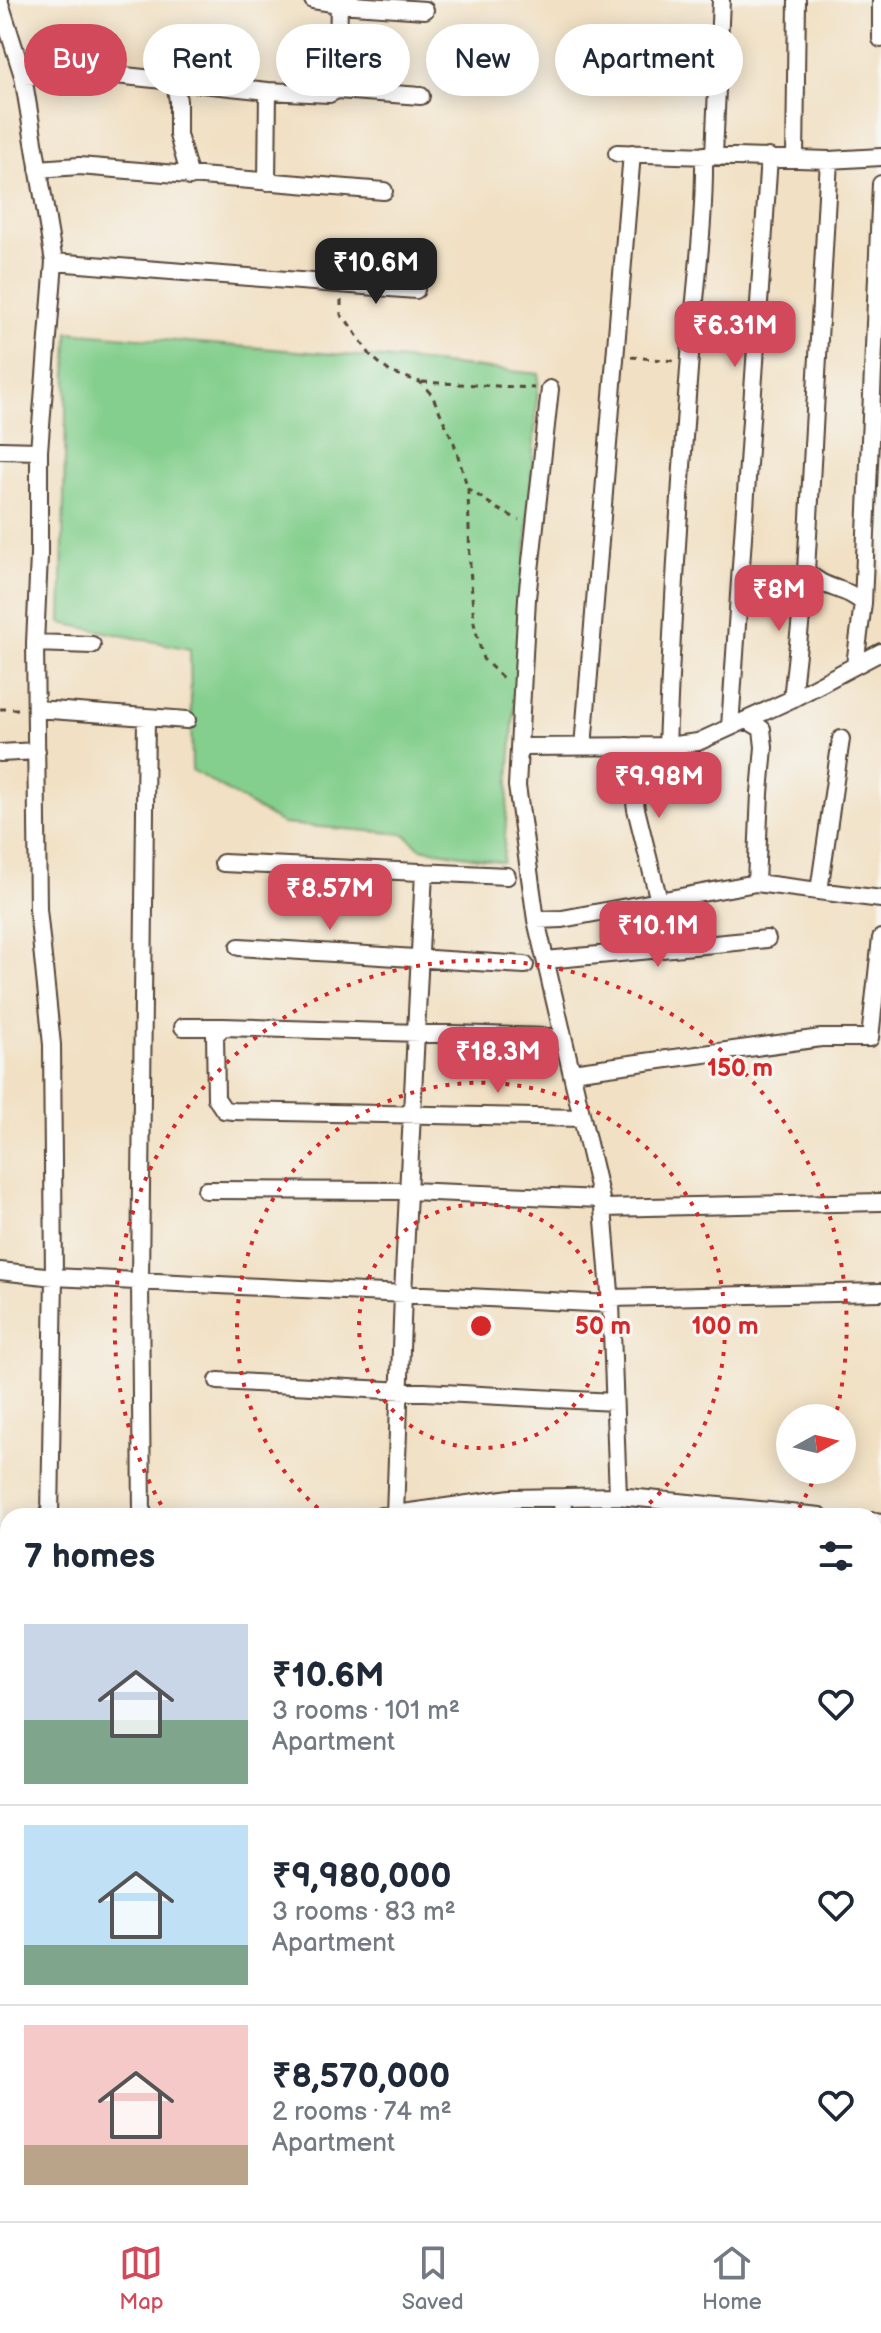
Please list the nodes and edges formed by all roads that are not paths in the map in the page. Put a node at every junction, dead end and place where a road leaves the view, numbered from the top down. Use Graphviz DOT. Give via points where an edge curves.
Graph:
graph roads {
  1 [pos="313,0"];
  2 [pos="721,0"];
  3 [pos="797,0"];
  4 [pos="881,0"];
  5 [pos="0,3"];
  6 [pos="339,4"];
  7 [pos="425,10"];
  8 [pos="339,24"];
  9 [pos="720,24"];
  10 [pos="881,39"];
  11 [pos="23,76"];
  12 [pos="143,78"];
  13 [pos="260,90"];
  14 [pos="268,91"];
  15 [pos="276,91"];
  16 [pos="410,95"];
  17 [pos="177,96"];
  18 [pos="421,96"];
  19 [pos="715,96"];
  20 [pos="709,155"];
  21 [pos="769,157"];
  22 [pos="795,157"];
  23 [pos="881,157"];
  24 [pos="829,160"];
  25 [pos="38,169"];
  26 [pos="190,177"];
  27 [pos="267,182"];
  28 [pos="881,184"];
  29 [pos="384,191"];
  30 [pos="54,262"];
  31 [pos="416,290"];
  32 [pos="550,389"];
  33 [pos="0,450"];
  34 [pos="39,451"];
  35 [pos="806,571"];
  36 [pos="863,603"];
  37 [pos="35,643"];
  38 [pos="92,645"];
  39 [pos="881,652"];
  40 [pos="855,665"];
  41 [pos="792,699"];
  42 [pos="37,709"];
  43 [pos="146,717"];
  44 [pos="187,720"];
  45 [pos="747,720"];
  46 [pos="730,727"];
  47 [pos="841,739"];
  48 [pos="627,746"];
  49 [pos="667,746"];
  50 [pos="520,747"];
  51 [pos="583,747"];
  52 [pos="37,751"];
  53 [pos="0,753"];
  54 [pos="223,863"];
  55 [pos="424,872"];
  56 [pos="507,876"];
  57 [pos="756,883"];
  58 [pos="819,891"];
  59 [pos="881,899"];
  60 [pos="659,901"];
  61 [pos="536,920"];
  62 [pos="881,938"];
  63 [pos="767,939"];
  64 [pos="239,947"];
  65 [pos="420,957"];
  66 [pos="546,960"];
  67 [pos="525,965"];
  68 [pos="183,1027"];
  69 [pos="223,1027"];
  70 [pos="416,1032"];
  71 [pos="549,1037"];
  72 [pos="572,1072"];
  73 [pos="413,1113"];
  74 [pos="582,1118"];
  75 [pos="206,1190"];
  76 [pos="408,1191"];
  77 [pos="881,1202"];
  78 [pos="602,1203"];
  79 [pos="0,1271"];
  80 [pos="54,1277"];
  81 [pos="140,1281"];
  82 [pos="881,1292"];
  83 [pos="403,1294"];
  84 [pos="610,1301"];
  85 [pos="218,1381"];
  86 [pos="399,1390"];
  87 [pos="614,1402"];
  88 [pos="618,1496"];
  89 [pos="564,1497"];
  90 [pos="511,1498"];
  91 [pos="50,1508"];
  92 [pos="142,1508"];
  93 [pos="389,1508"];
  94 [pos="439,1508"];
  95 [pos="510,1508"];
  96 [pos="562,1508"];
  97 [pos="739,1508"];
  1 -- 6 [label="street"];
  2 -- 9 [label="street"];
  3 -- 22 [label="street"];
  4 -- 10 [label="street"];
  5 -- 11 [label="street"];
  6 -- 7 [label="street"];
  6 -- 8 [label="street"];
  11 -- 12 [label="street"];
  11 -- 25 [label="street"];
  13 -- 14 [label="street"];
  14 -- 15 [label="street"];
  14 -- 27 [label="street"];
  16 -- 18 [label="street"];
  17 -- 26 [label="street" via="178,135"];
  19 -- 20 [label="street"];
  20 -- 21 [label="street"];
  20 -- 49 [label="street" via="689,362"];
  20 -- 51 [label="street" via="624,153 615,356"];
  21 -- 22 [label="street"];
  21 -- 46 [label="street"];
  22 -- 24 [label="street"];
  23 -- 24 [label="street"];
  24 -- 35 [label="street"];
  25 -- 26 [label="street" via="79,166"];
  25 -- 30 [label="street"];
  26 -- 27 [label="street"];
  27 -- 29 [label="street"];
  28 -- 36 [label="street"];
  30 -- 31 [label="street"];
  30 -- 34 [label="street"];
  32 -- 50 [label="street" via="527,598"];
  33 -- 34 [label="street"];
  34 -- 37 [label="street"];
  35 -- 36 [label="street" via="817,583 853,594"];
  35 -- 41 [label="street"];
  36 -- 40 [label="street"];
  37 -- 38 [label="street"];
  37 -- 42 [label="street"];
  39 -- 40 [label="street"];
  40 -- 41 [label="street"];
  41 -- 45 [label="street"];
  42 -- 43 [label="street"];
  42 -- 52 [label="street"];
  43 -- 44 [label="street"];
  43 -- 81 [label="street"];
  45 -- 46 [label="street"];
  45 -- 57 [label="street" via="762,729 764,747"];
  46 -- 49 [label="street" via="698,742"];
  47 -- 58 [label="street"];
  48 -- 49 [label="street"];
  48 -- 51 [label="street"];
  48 -- 60 [label="street"];
  50 -- 51 [label="street"];
  50 -- 61 [label="street" via="517,786"];
  52 -- 53 [label="street"];
  52 -- 80 [label="street" via="38,909 52,1045"];
  54 -- 55 [label="street"];
  55 -- 56 [label="street"];
  55 -- 65 [label="street"];
  57 -- 58 [label="street"];
  57 -- 60 [label="street"];
  58 -- 59 [label="street"];
  60 -- 61 [label="street"];
  61 -- 66 [label="street"];
  62 -- 72 [label="street" via="870,1038 821,1038"];
  63 -- 66 [label="street"];
  64 -- 65 [label="street"];
  65 -- 67 [label="street"];
  65 -- 70 [label="street"];
  66 -- 72 [label="street"];
  68 -- 69 [label="street"];
  69 -- 70 [label="street"];
  69 -- 73 [label="street" via="215,1035 216,1098 224,1110"];
  70 -- 71 [label="street"];
  70 -- 73 [label="street"];
  72 -- 74 [label="street"];
  73 -- 74 [label="street"];
  73 -- 76 [label="street"];
  74 -- 78 [label="street"];
  75 -- 76 [label="street"];
  76 -- 78 [label="street"];
  76 -- 83 [label="street"];
  77 -- 78 [label="street"];
  78 -- 84 [label="street"];
  79 -- 80 [label="street"];
  80 -- 81 [label="street"];
  80 -- 91 [label="street"];
  81 -- 83 [label="street"];
  81 -- 92 [label="street"];
  82 -- 84 [label="street"];
  83 -- 84 [label="street"];
  83 -- 86 [label="street"];
  84 -- 87 [label="street"];
  85 -- 86 [label="street"];
  86 -- 87 [label="street"];
  86 -- 93 [label="street"];
  87 -- 88 [label="street"];
  88 -- 89 [label="street"];
  88 -- 97 [label="street"];
  89 -- 90 [label="street"];
  89 -- 96 [label="street"];
  90 -- 94 [label="street"];
  90 -- 95 [label="lane"];
}
